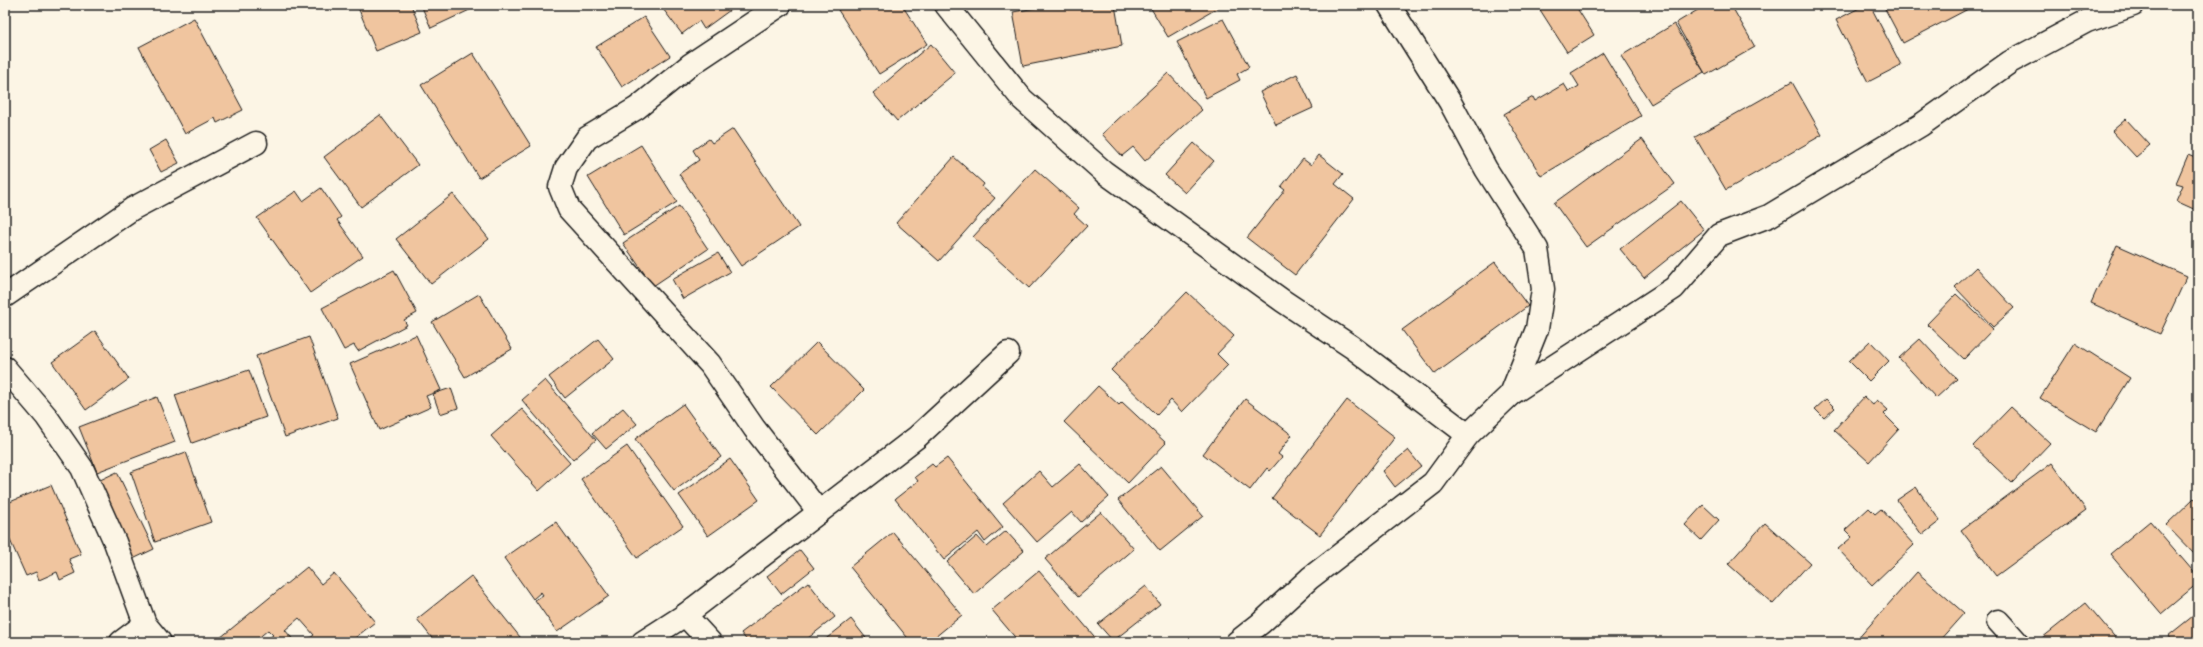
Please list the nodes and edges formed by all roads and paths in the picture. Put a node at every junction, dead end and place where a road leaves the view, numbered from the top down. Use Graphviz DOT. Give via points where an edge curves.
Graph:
graph roads {
  1 [pos="780,5"];
  2 [pos="946,5"];
  3 [pos="1389,5"];
  4 [pos="2133,5"];
  5 [pos="256,143"];
  6 [pos="5,296"];
  7 [pos="1008,353"];
  8 [pos="5,368"];
  9 [pos="1511,394"];
  10 [pos="1468,435"];
  11 [pos="819,512"];
  12 [pos="685,615"];
  13 [pos="1998,621"];
  14 [pos="145,624"];
  15 [pos="121,642"];
  16 [pos="160,642"];
  17 [pos="643,642"];
  18 [pos="710,642"];
  19 [pos="1237,642"];
  20 [pos="2017,642"];
  1 -- 11 [label="street" via="690,65 637,108 587,138 566,168 560,187 569,209 710,364 754,428"];
  2 -- 10 [label="street" via="1022,100 1104,172 1283,301 1352,346"];
  3 -- 9 [label="street" via="1450,102 1486,169 1537,249 1543,289 1537,329"];
  4 -- 9 [label="street" via="2087,21 2010,62 1920,125 1769,216 1719,235 1674,288"];
  5 -- 6 [label="street" via="132,209"];
  7 -- 11 [label="street" via="917,437"];
  8 -- 14 [label="street" via="46,416 82,468 115,542"];
  9 -- 10 [label="street"];
  10 -- 19 [label="street" via="1433,483 1310,578"];
  11 -- 12 [label="street"];
  12 -- 17 [label="street"];
  12 -- 18 [label="street"];
  13 -- 20 [label="street"];
  14 -- 15 [label="street"];
  14 -- 16 [label="street"];
}
